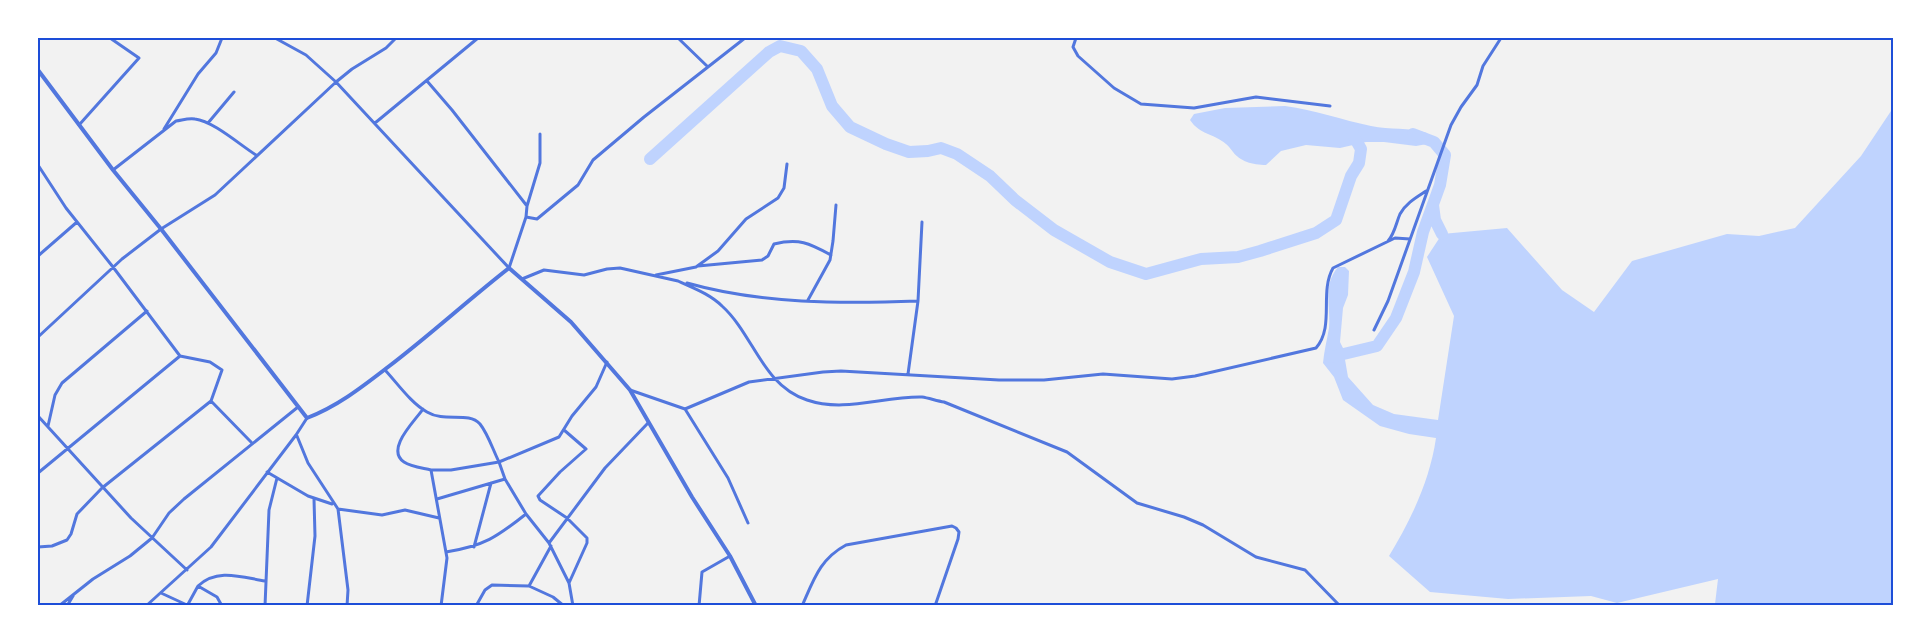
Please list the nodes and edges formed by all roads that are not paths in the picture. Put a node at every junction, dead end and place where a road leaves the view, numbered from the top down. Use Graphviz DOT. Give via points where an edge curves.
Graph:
graph roads {
  1 [pos="110,38"];
  2 [pos="222,38"];
  3 [pos="275,38"];
  4 [pos="396,38"];
  5 [pos="478,38"];
  6 [pos="678,38"];
  7 [pos="745,38"];
  8 [pos="1076,38"];
  9 [pos="1501,38"];
  10 [pos="708,67"];
  11 [pos="38,70"];
  12 [pos="427,81"];
  13 [pos="336,82"];
  14 [pos="234,92"];
  15 [pos="1330,106"];
  16 [pos="208,123"];
  17 [pos="375,123"];
  18 [pos="79,125"];
  19 [pos="163,131"];
  20 [pos="540,134"];
  21 [pos="256,155"];
  22 [pos="787,164"];
  23 [pos="38,167"];
  24 [pos="113,170"];
  25 [pos="1427,191"];
  26 [pos="836,205"];
  27 [pos="527,206"];
  28 [pos="526,217"];
  29 [pos="77,222"];
  30 [pos="922,222"];
  31 [pos="161,229"];
  32 [pos="1410,238"];
  33 [pos="1386,242"];
  34 [pos="831,255"];
  35 [pos="38,256"];
  36 [pos="113,267"];
  37 [pos="696,267"];
  38 [pos="509,268"];
  39 [pos="654,275"];
  40 [pos="522,279"];
  41 [pos="678,281"];
  42 [pos="808,300"];
  43 [pos="918,301"];
  44 [pos="147,311"];
  45 [pos="1374,330"];
  46 [pos="38,336"];
  47 [pos="180,356"];
  48 [pos="607,362"];
  49 [pos="385,370"];
  50 [pos="908,374"];
  51 [pos="772,378"];
  52 [pos="630,390"];
  53 [pos="210,401"];
  54 [pos="298,408"];
  55 [pos="423,409"];
  56 [pos="685,409"];
  57 [pos="38,416"];
  58 [pos="307,418"];
  59 [pos="650,421"];
  60 [pos="48,426"];
  61 [pos="564,429"];
  62 [pos="296,435"];
  63 [pos="251,443"];
  64 [pos="68,448"];
  65 [pos="499,462"];
  66 [pos="431,470"];
  67 [pos="267,472"];
  68 [pos="38,473"];
  69 [pos="277,478"];
  70 [pos="505,479"];
  71 [pos="491,483"];
  72 [pos="102,488"];
  73 [pos="314,499"];
  74 [pos="437,499"];
  75 [pos="333,505"];
  76 [pos="338,509"];
  77 [pos="526,514"];
  78 [pos="439,518"];
  79 [pos="567,518"];
  80 [pos="748,523"];
  81 [pos="152,538"];
  82 [pos="550,544"];
  83 [pos="38,548"];
  84 [pos="474,548"];
  85 [pos="446,552"];
  86 [pos="730,556"];
  87 [pos="187,570"];
  88 [pos="265,581"];
  89 [pos="569,583"];
  90 [pos="198,586"];
  91 [pos="529,586"];
  92 [pos="161,593"];
  93 [pos="74,594"];
  94 [pos="187,605"];
  95 [pos="59,606"];
  96 [pos="67,606"];
  97 [pos="146,606"];
  98 [pos="222,606"];
  99 [pos="265,606"];
  100 [pos="307,606"];
  101 [pos="347,606"];
  102 [pos="441,606"];
  103 [pos="476,606"];
  104 [pos="564,606"];
  105 [pos="573,606"];
  106 [pos="699,606"];
  107 [pos="756,606"];
  108 [pos="802,606"];
  109 [pos="935,606"];
  110 [pos="1340,606"];
  1 -- 18 [label="street" via="139,58"];
  2 -- 19 [label="street"];
  3 -- 13 [label="street" via="306,55"];
  4 -- 13 [label="street"];
  5 -- 12 [label="street"];
  6 -- 10 [label="street"];
  7 -- 10 [label="street"];
  8 -- 15 [label="street" via="1073,47 1078,56 1114,88 1141,104 1194,108 1256,97"];
  9 -- 25 [label="street" via="1483,66 1477,85 1455,116"];
  10 -- 28 [label="street" via="593,160 578,184 537,219"];
  11 -- 18 [label="street"];
  12 -- 17 [label="street"];
  12 -- 27 [label="street"];
  13 -- 17 [label="street"];
  13 -- 21 [label="street"];
  14 -- 16 [label="street"];
  16 -- 19 [label="street" via="187,118"];
  16 -- 21 [label="street"];
  17 -- 38 [label="street"];
  18 -- 24 [label="street"];
  19 -- 24 [label="street"];
  20 -- 27 [label="street" via="540,163"];
  21 -- 31 [label="street" via="215,195"];
  22 -- 37 [label="street" via="784,188 778,198 746,219 718,251"];
  23 -- 29 [label="street"];
  24 -- 31 [label="street"];
  25 -- 32 [label="street"];
  25 -- 33 [label="street" via="1406,206"];
  26 -- 34 [label="street"];
  27 -- 28 [label="street"];
  28 -- 38 [label="street"];
  29 -- 35 [label="street"];
  29 -- 36 [label="street"];
  30 -- 43 [label="street"];
  31 -- 36 [label="street"];
  31 -- 54 [label="street"];
  32 -- 33 [label="street"];
  32 -- 45 [label="street"];
  33 -- 50 [label="street" via="1333,268 1326,286 1325,331 1317,348 1173,379 1103,374 999,380"];
  34 -- 37 [label="street" via="797,240 774,244 762,260"];
  34 -- 42 [label="street"];
  36 -- 44 [label="street"];
  36 -- 46 [label="street"];
  37 -- 39 [label="street"];
  38 -- 40 [label="street"];
  38 -- 49 [label="street"];
  39 -- 40 [label="street" via="614,268 584,275 544,270"];
  39 -- 41 [label="street"];
  40 -- 48 [label="street" via="571,322"];
  41 -- 42 [label="street" via="741,296"];
  41 -- 51 [label="street" via="723,306"];
  42 -- 43 [label="street"];
  43 -- 50 [label="street"];
  44 -- 47 [label="street"];
  44 -- 60 [label="street" via="62,383"];
  47 -- 53 [label="street" via="210,362 222,370"];
  47 -- 64 [label="street"];
  48 -- 52 [label="street"];
  48 -- 61 [label="street" via="596,387"];
  49 -- 55 [label="street"];
  49 -- 58 [label="street" via="349,397"];
  50 -- 51 [label="street" via="841,371"];
  51 -- 56 [label="street" via="749,382"];
  51 -- 110 [label="street" via="789,392 834,406 924,397 944,402 1067,452 1137,503 1203,525 1256,557 1305,570"];
  52 -- 56 [label="street"];
  52 -- 59 [label="street"];
  53 -- 63 [label="street"];
  53 -- 72 [label="street"];
  54 -- 58 [label="street"];
  54 -- 63 [label="street"];
  55 -- 65 [label="street" via="438,417 476,421"];
  55 -- 66 [label="street" via="400,441 397,454 407,463"];
  56 -- 80 [label="street" via="728,478"];
  57 -- 60 [label="street"];
  58 -- 62 [label="street"];
  59 -- 79 [label="street" via="605,468"];
  59 -- 86 [label="street"];
  60 -- 64 [label="street"];
  61 -- 65 [label="street" via="554,440"];
  61 -- 79 [label="street" via="585,449 538,496"];
  62 -- 67 [label="street"];
  62 -- 75 [label="street"];
  63 -- 81 [label="street" via="175,507"];
  64 -- 68 [label="street"];
  64 -- 72 [label="street"];
  65 -- 66 [label="street"];
  65 -- 70 [label="street"];
  66 -- 74 [label="street"];
  67 -- 69 [label="street"];
  67 -- 87 [label="street" via="211,547"];
  69 -- 73 [label="street"];
  69 -- 88 [label="street" via="269,510"];
  70 -- 71 [label="street"];
  70 -- 77 [label="street"];
  71 -- 74 [label="street"];
  71 -- 84 [label="street"];
  72 -- 81 [label="street"];
  72 -- 83 [label="street" via="77,514 67,540"];
  73 -- 75 [label="street"];
  73 -- 100 [label="street" via="315,536"];
  74 -- 78 [label="street"];
  75 -- 76 [label="street"];
  76 -- 78 [label="street" via="382,515 405,510"];
  76 -- 101 [label="street"];
  77 -- 82 [label="street"];
  77 -- 84 [label="street"];
  78 -- 85 [label="street"];
  79 -- 82 [label="street"];
  79 -- 89 [label="street" via="588,540"];
  81 -- 87 [label="street"];
  81 -- 93 [label="street"];
  82 -- 89 [label="street"];
  82 -- 91 [label="street"];
  84 -- 85 [label="street"];
  85 -- 102 [label="street"];
  86 -- 106 [label="street" via="702,572"];
  86 -- 107 [label="street"];
  87 -- 92 [label="street"];
  88 -- 90 [label="street" via="222,575 207,578"];
  88 -- 99 [label="street"];
  89 -- 105 [label="street"];
  90 -- 94 [label="street"];
  90 -- 98 [label="street" via="217,597"];
  91 -- 103 [label="street" via="492,585"];
  91 -- 104 [label="street"];
  92 -- 94 [label="street"];
  92 -- 97 [label="street"];
  93 -- 95 [label="street"];
  93 -- 96 [label="street"];
  108 -- 109 [label="street" via="823,562 846,545 952,526 959,532 958,539"];
}
